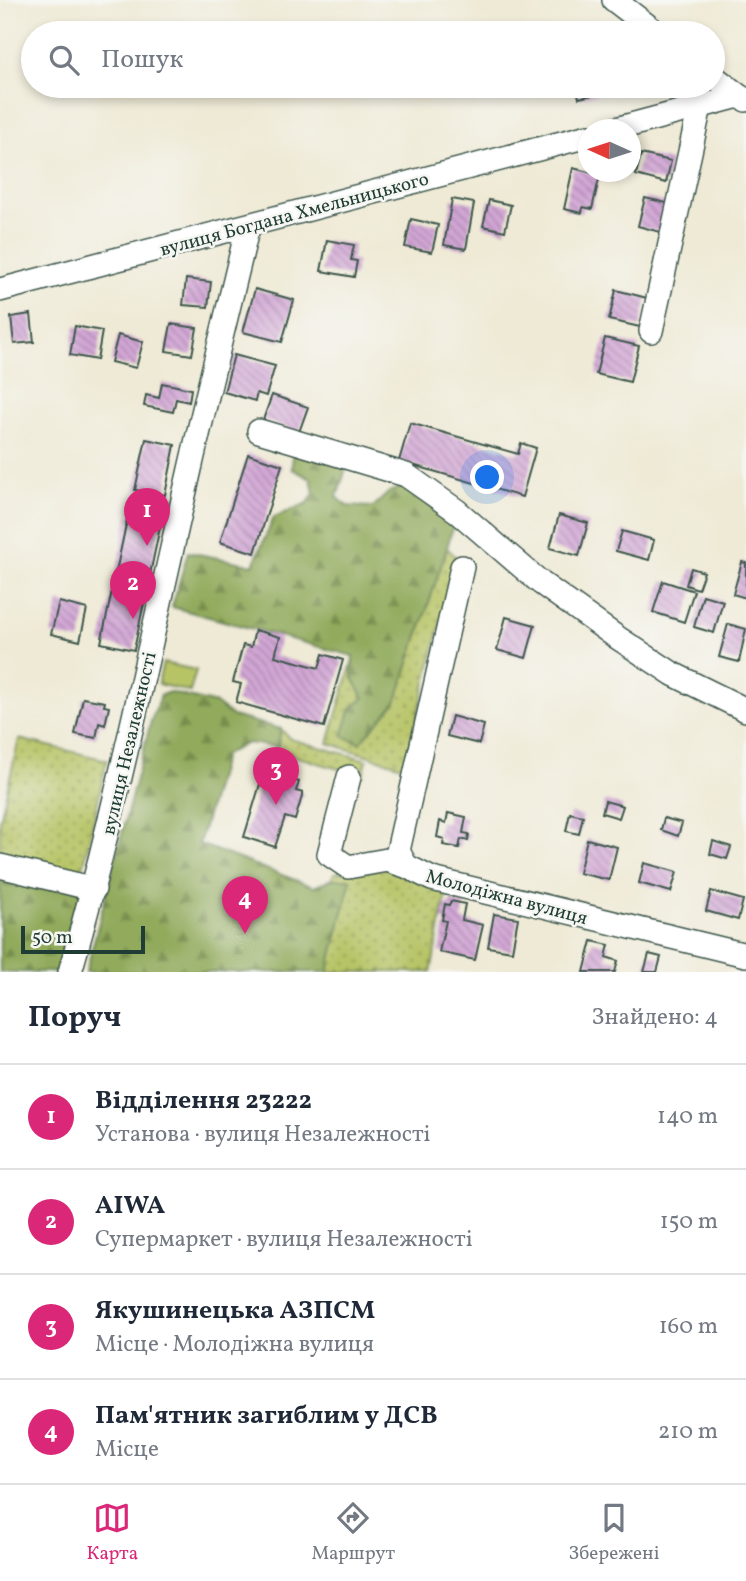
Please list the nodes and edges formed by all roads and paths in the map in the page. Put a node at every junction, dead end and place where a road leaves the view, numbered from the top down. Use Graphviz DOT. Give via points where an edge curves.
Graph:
graph roads {
  1 [pos="614,0"];
  2 [pos="641,21"];
  3 [pos="725,85"];
  4 [pos="742,98"];
  5 [pos="700,106"];
  6 [pos="641,122"];
  7 [pos="578,139"];
  8 [pos="248,226"];
  9 [pos="0,290"];
  10 [pos="651,331"];
  11 [pos="259,431"];
  12 [pos="462,567"];
  13 [pos="746,710"];
  14 [pos="349,777"];
  15 [pos="0,866"];
  16 [pos="406,866"];
  17 [pos="94,889"];
  18 [pos="746,955"];
  19 [pos="70,972"];
  1 -- 2 [label="street"];
  3 -- 4 [label="street"];
  4 -- 5 [label="street"];
  5 -- 6 [label="street"];
  5 -- 10 [label="street"];
  7 -- 8 [label="street, вулиця Богдана Хмельницького"];
  8 -- 9 [label="street, вулиця Богдана Хмельницького"];
  8 -- 17 [label="street, вулиця Незалежності"];
  11 -- 13 [label="street" via="406,475 615,636 673,674"];
  12 -- 16 [label="street, Молодіжна вулиця" via="398,851"];
  14 -- 16 [label="street" via="329,854 348,867 387,860"];
  15 -- 17 [label="street"];
  16 -- 18 [label="street, Молодіжна вулиця" via="432,879"];
  17 -- 19 [label="street, вулиця Незалежності"];
}
